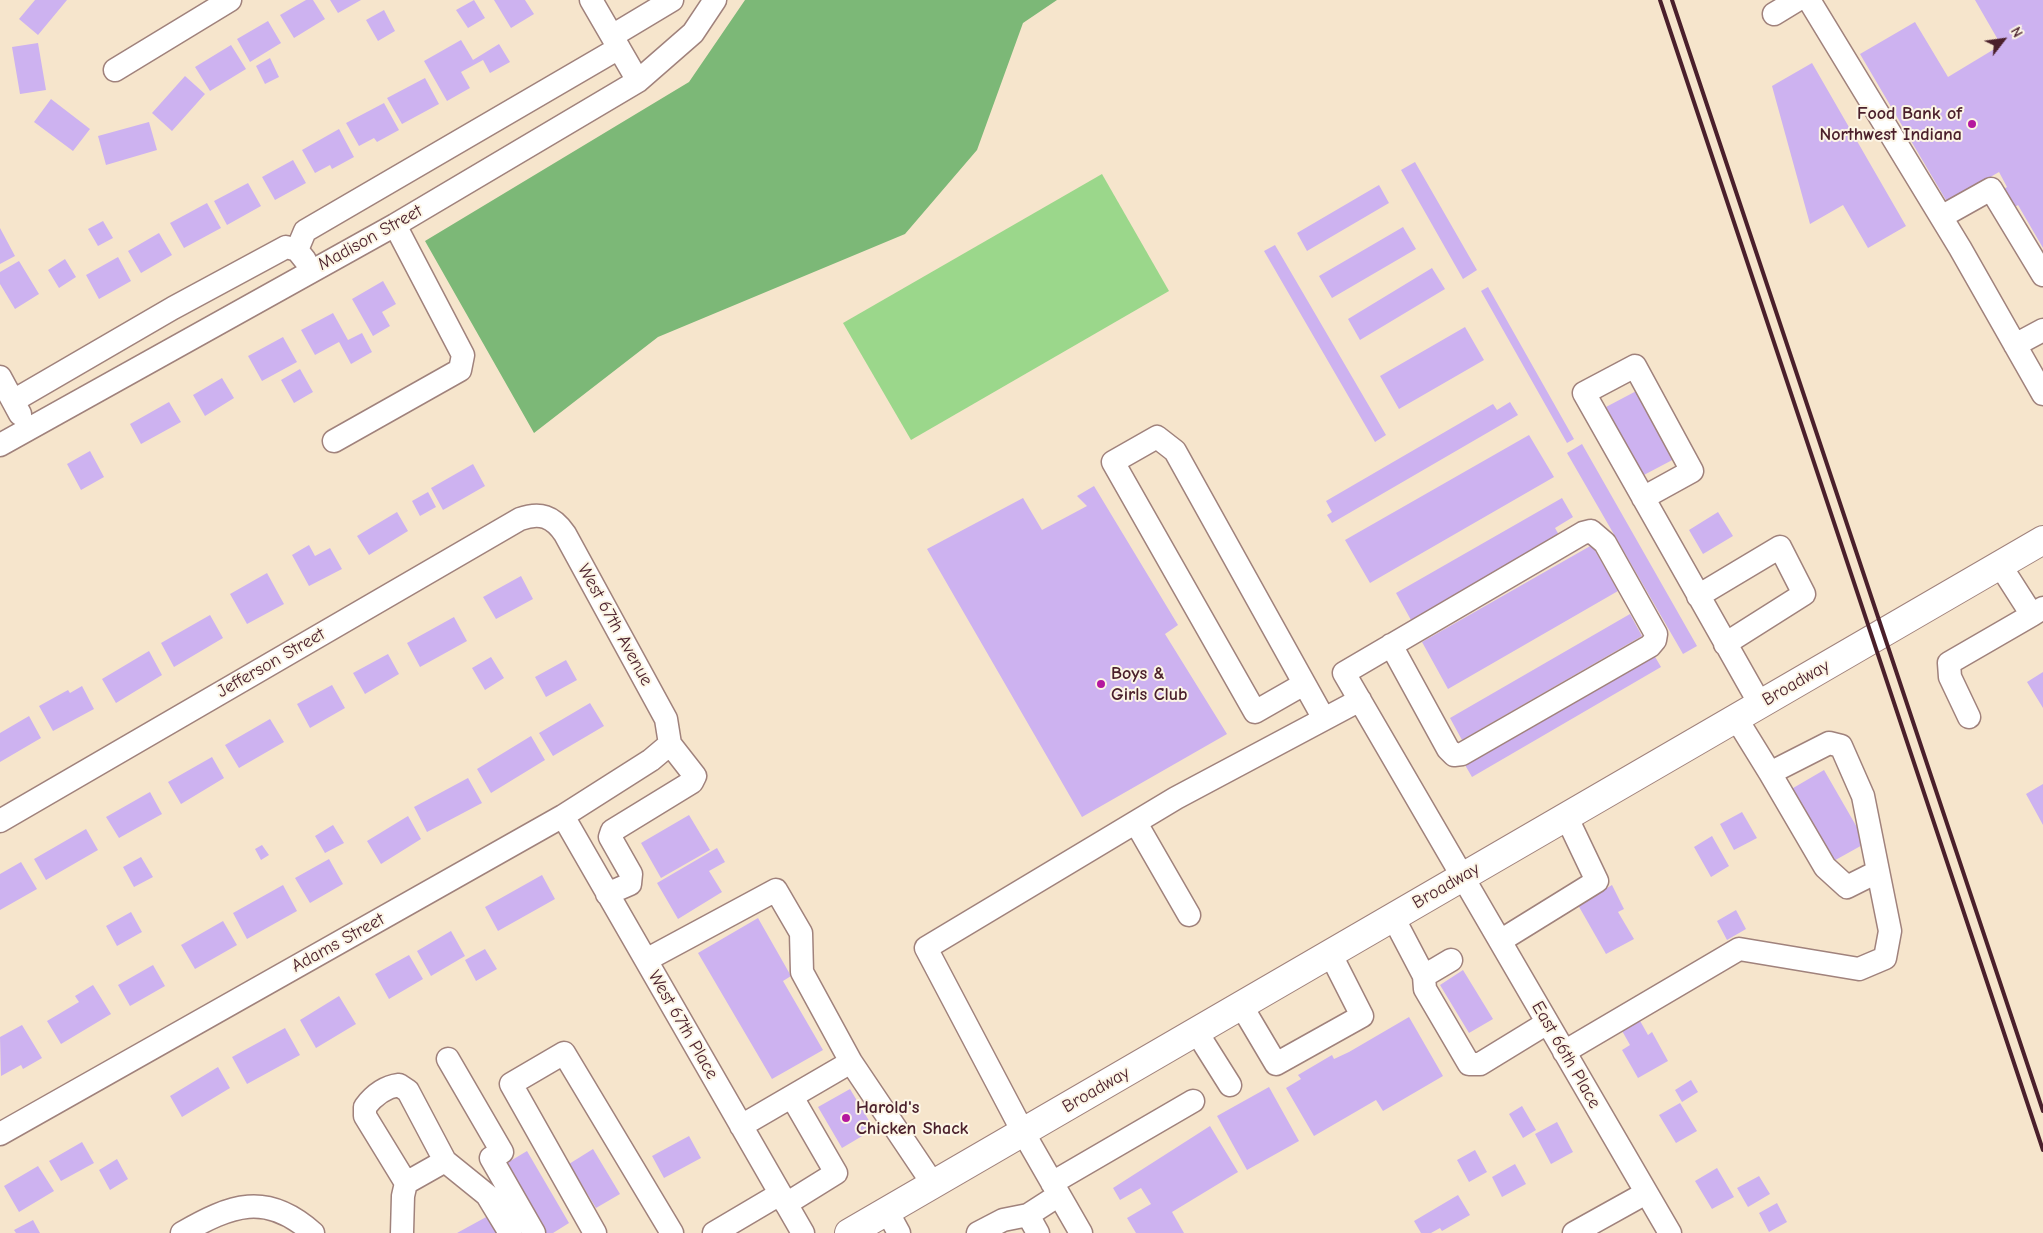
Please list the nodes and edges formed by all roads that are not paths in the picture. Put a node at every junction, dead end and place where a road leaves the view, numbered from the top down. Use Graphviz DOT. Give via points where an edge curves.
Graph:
graph roads {
  1 [pos="230,0"];
  2 [pos="591,0"];
  3 [pos="672,0"];
  4 [pos="715,0"];
  5 [pos="1797,0"];
  6 [pos="1809,0"];
  7 [pos="1774,14"];
  8 [pos="615,42"];
  9 [pos="115,70"];
  10 [pos="638,81"];
  11 [pos="1941,217"];
  12 [pos="395,225"];
  13 [pos="297,250"];
  14 [pos="313,271"];
  15 [pos="2043,275"];
  16 [pos="2043,330"];
  17 [pos="2015,345"];
  18 [pos="0,377"];
  19 [pos="2043,394"];
  20 [pos="13,401"];
  21 [pos="28,428"];
  22 [pos="334,441"];
  23 [pos="0,445"];
  24 [pos="1643,498"];
  25 [pos="545,516"];
  26 [pos="2043,540"];
  27 [pos="2000,565"];
  28 [pos="1698,596"];
  29 [pos="2037,612"];
  30 [pos="1725,644"];
  31 [pos="1391,645"];
  32 [pos="1304,684"];
  33 [pos="1360,700"];
  34 [pos="1760,704"];
  35 [pos="1970,717"];
  36 [pos="1736,718"];
  37 [pos="1324,719"];
  38 [pos="670,744"];
  39 [pos="1770,773"];
  40 [pos="563,816"];
  41 [pos="1566,816"];
  42 [pos="0,820"];
  43 [pos="1136,822"];
  44 [pos="1878,872"];
  45 [pos="1463,877"];
  46 [pos="608,894"];
  47 [pos="1189,915"];
  48 [pos="1393,918"];
  49 [pos="1500,941"];
  50 [pos="1330,954"];
  51 [pos="646,960"];
  52 [pos="1451,960"];
  53 [pos="1424,976"];
  54 [pos="1241,1005"];
  55 [pos="1548,1023"];
  56 [pos="1196,1031"];
  57 [pos="1564,1052"];
  58 [pos="448,1059"];
  59 [pos="851,1062"];
  60 [pos="1230,1085"];
  61 [pos="792,1096"];
  62 [pos="1193,1101"];
  63 [pos="741,1126"];
  64 [pos="1023,1132"];
  65 [pos="0,1134"];
  66 [pos="445,1161"];
  67 [pos="406,1184"];
  68 [pos="933,1184"];
  69 [pos="1056,1189"];
  70 [pos="1646,1193"];
  71 [pos="783,1199"];
  72 [pos="893,1222"];
  73 [pos="1033,1224"];
  74 [pos="182,1233"];
  75 [pos="313,1233"];
  76 [pos="402,1233"];
  77 [pos="510,1233"];
  78 [pos="534,1233"];
  79 [pos="595,1233"];
  80 [pos="672,1233"];
  81 [pos="714,1233"];
  82 [pos="802,1233"];
  83 [pos="849,1233"];
  84 [pos="978,1233"];
  85 [pos="1081,1233"];
  86 [pos="1574,1233"];
  87 [pos="1670,1233"];
  1 -- 9 [label="street"];
  2 -- 8 [label="street"];
  3 -- 8 [label="street"];
  4 -- 10 [label="street, Madison Street" via="693,33"];
  5 -- 7 [label="street"];
  6 -- 11 [label="street"];
  8 -- 10 [label="street"];
  8 -- 13 [label="street" via="305,231"];
  10 -- 12 [label="street, Madison Street"];
  11 -- 15 [label="street" via="1992,189"];
  11 -- 17 [label="street"];
  12 -- 14 [label="street, Madison Street"];
  12 -- 22 [label="street" via="463,355 460,370"];
  13 -- 14 [label="street"];
  13 -- 20 [label="street" via="286,247 249,266"];
  14 -- 21 [label="street, Madison Street"];
  16 -- 17 [label="street"];
  17 -- 19 [label="street"];
  18 -- 20 [label="street"];
  20 -- 21 [label="street"];
  21 -- 23 [label="street, Madison Street"];
  24 -- 24 [label="street" via="1584,393 1635,366 1692,471"];
  24 -- 28 [label="street"];
  25 -- 38 [label="street, West 67th Avenue" via="558,522 570,542 666,719"];
  25 -- 42 [label="street, Jefferson Street" via="520,519"];
  26 -- 27 [label="main road, Broadway"];
  27 -- 29 [label="street"];
  27 -- 34 [label="main road, Broadway"];
  28 -- 30 [label="street"];
  28 -- 30 [label="street" via="1780,547 1804,594"];
  29 -- 35 [label="street" via="1949,663 1950,678"];
  30 -- 34 [label="street"];
  31 -- 31 [label="street" via="1583,533 1591,532 1604,543 1656,634 1656,640 1650,646 1462,754 1454,755"];
  31 -- 33 [label="street, East 66th Place" via="1344,672"];
  32 -- 32 [label="street" via="1175,451 1157,437 1113,462 1255,712"];
  32 -- 37 [label="street"];
  33 -- 37 [label="street"];
  33 -- 45 [label="street, East 66th Place"];
  34 -- 36 [label="main road, Broadway"];
  36 -- 39 [label="street"];
  36 -- 41 [label="main road, Broadway"];
  37 -- 43 [label="street"];
  38 -- 40 [label="street, Adams Street" via="651,760"];
  38 -- 46 [label="street" via="695,776 692,782 612,831 610,837 631,874 630,884"];
  39 -- 44 [label="street" via="1825,867 1835,878 1847,887"];
  39 -- 44 [label="street" via="1828,743 1841,746 1863,796"];
  40 -- 46 [label="street, West 67th Place"];
  40 -- 65 [label="street, Adams Street"];
  41 -- 45 [label="main road, Broadway"];
  41 -- 49 [label="street" via="1597,881"];
  43 -- 47 [label="street"];
  43 -- 64 [label="street" via="926,948"];
  44 -- 57 [label="street" via="1890,931 1885,958 1859,969 1739,949"];
  45 -- 48 [label="main road, Broadway"];
  45 -- 49 [label="street, East 66th Place"];
  46 -- 51 [label="street, West 67th Place"];
  48 -- 50 [label="main road, Broadway"];
  48 -- 53 [label="street"];
  49 -- 55 [label="street, East 66th Place"];
  50 -- 54 [label="main road, Broadway"];
  50 -- 54 [label="street" via="1362,1016 1276,1064"];
  51 -- 59 [label="street" via="776,890 801,933 802,972"];
  51 -- 63 [label="street, West 67th Place"];
  52 -- 53 [label="street"];
  53 -- 55 [label="street" via="1424,989 1468,1064 1480,1064"];
  54 -- 56 [label="main road, Broadway"];
  55 -- 57 [label="street, East 66th Place"];
  56 -- 60 [label="street"];
  56 -- 64 [label="main road, Broadway"];
  57 -- 70 [label="street, East 66th Place"];
  58 -- 78 [label="street" via="502,1152 491,1158"];
  59 -- 61 [label="street"];
  59 -- 68 [label="street"];
  61 -- 63 [label="street"];
  61 -- 71 [label="street" via="836,1173"];
  62 -- 69 [label="street"];
  63 -- 71 [label="street, West 67th Place"];
  64 -- 68 [label="main road, Broadway"];
  64 -- 69 [label="street"];
  66 -- 67 [label="street"];
  66 -- 67 [label="street" via="408,1091 399,1085 388,1087 372,1097 364,1107 365,1116"];
  66 -- 77 [label="street" via="486,1195"];
  67 -- 76 [label="street"];
  68 -- 72 [label="main road, Broadway"];
  69 -- 73 [label="street"];
  69 -- 85 [label="street"];
  70 -- 86 [label="street"];
  70 -- 87 [label="street, East 66th Place"];
  71 -- 81 [label="street"];
  71 -- 82 [label="street, West 67th Place"];
  72 -- 83 [label="main road, Broadway"];
  73 -- 84 [label="street" via="1003,1220"];
  74 -- 75 [label="street" via="224,1211 261,1205 285,1212"];
  79 -- 80 [label="street" via="511,1084 564,1053"];
}
